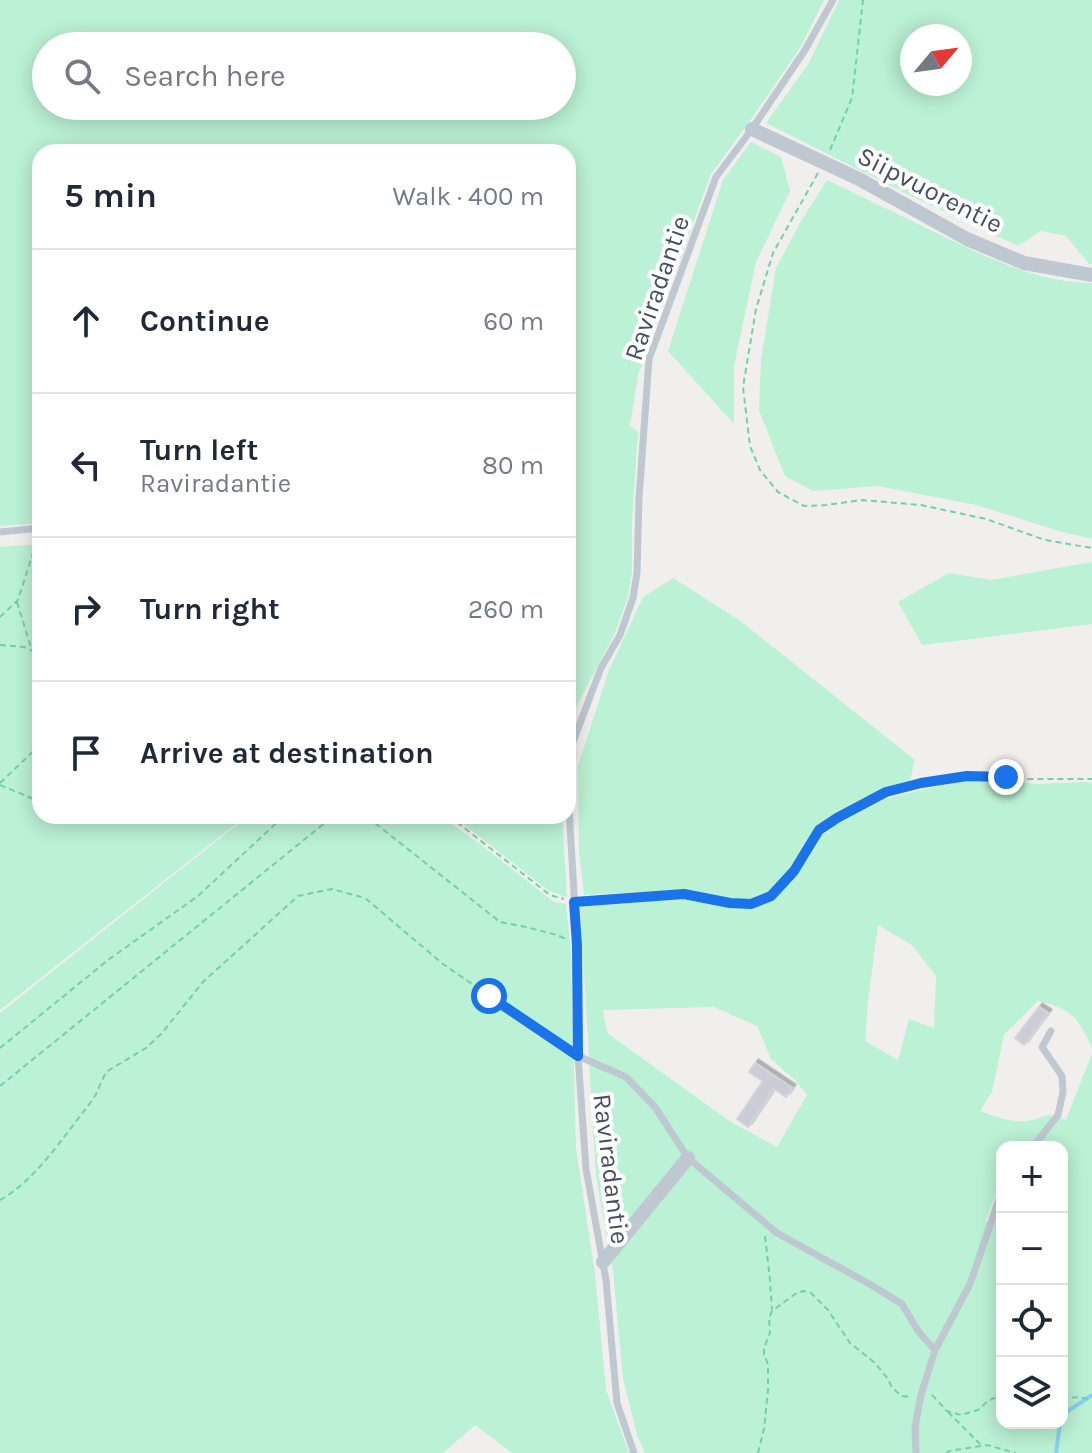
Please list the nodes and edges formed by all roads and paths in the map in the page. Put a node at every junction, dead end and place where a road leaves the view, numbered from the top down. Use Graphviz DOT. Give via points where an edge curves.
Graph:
graph roads {
  1 [pos="833,0"];
  2 [pos="863,0"];
  3 [pos="752,129"];
  4 [pos="824,163"];
  5 [pos="1092,275"];
  6 [pos="32,530"];
  7 [pos="0,532"];
  8 [pos="1092,548"];
  9 [pos="32,555"];
  10 [pos="17,601"];
  11 [pos="0,617"];
  12 [pos="0,645"];
  13 [pos="32,651"];
  14 [pos="576,734"];
  15 [pos="32,753"];
  16 [pos="1092,779"];
  17 [pos="0,784"];
  18 [pos="32,798"];
  19 [pos="275,824"];
  20 [pos="324,824"];
  21 [pos="376,824"];
  22 [pos="459,824"];
  23 [pos="570,824"];
  24 [pos="574,902"];
  25 [pos="577,945"];
  26 [pos="1051,1031"];
  27 [pos="0,1048"];
  28 [pos="578,1056"];
  29 [pos="0,1086"];
  30 [pos="1038,1141"];
  31 [pos="688,1158"];
  32 [pos="0,1200"];
  33 [pos="996,1208"];
  34 [pos="762,1220"];
  35 [pos="603,1262"];
  36 [pos="772,1311"];
  37 [pos="935,1350"];
  38 [pos="921,1395"];
  39 [pos="1068,1398"];
  40 [pos="996,1399"];
  41 [pos="1092,1400"];
  42 [pos="947,1411"];
  43 [pos="982,1446"];
  44 [pos="634,1453"];
  45 [pos="758,1453"];
  46 [pos="916,1453"];
  47 [pos="946,1453"];
  48 [pos="1016,1453"];
  1 -- 3 [label="lane, Raviradantie"];
  2 -- 4 [label="path" via="852,98"];
  3 -- 4 [label="street, Siipvuorentie"];
  3 -- 14 [label="lane, Raviradantie" via="716,177 649,359 633,598"];
  4 -- 5 [label="street, Siipvuorentie" via="967,239 1024,263"];
  4 -- 8 [label="path" via="773,253 756,309 743,387 750,446 760,470 778,492 804,506 862,500 921,505"];
  6 -- 7 [label="lane"];
  9 -- 10 [label="path"];
  10 -- 11 [label="path"];
  10 -- 13 [label="path"];
  12 -- 13 [label="path"];
  15 -- 17 [label="path"];
  16 -- 24 [label="path" via="967,776 886,792 819,830 794,871 771,896 751,904 684,894"];
  17 -- 18 [label="path"];
  19 -- 27 [label="path" via="198,896 108,960"];
  20 -- 29 [label="path"];
  21 -- 25 [label="path" via="500,922"];
  22 -- 24 [label="path" via="550,895"];
  23 -- 24 [label="lane, Raviradantie"];
  24 -- 25 [label="lane, Raviradantie"];
  25 -- 28 [label="lane, Raviradantie"];
  26 -- 30 [label="lane" via="1042,1047 1062,1076 1063,1092 1058,1115"];
  28 -- 31 [label="lane" via="626,1077 655,1107"];
  28 -- 32 [label="path" via="443,964 365,898 332,889 298,896 203,982 146,1048 106,1072 88,1106 39,1167"];
  28 -- 35 [label="lane, Raviradantie" via="586,1169"];
  31 -- 34 [label="lane"];
  31 -- 35 [label="street"];
  33 -- 37 [label="lane" via="970,1284"];
  34 -- 36 [label="path"];
  34 -- 37 [label="lane" via="902,1304"];
  35 -- 44 [label="lane, Raviradantie" via="617,1403"];
  36 -- 38 [label="path" via="795,1294 811,1293 892,1388 902,1396"];
  36 -- 45 [label="path" via="764,1348 768,1390"];
  37 -- 38 [label="lane"];
  38 -- 42 [label="path" via="933,1395"];
  38 -- 46 [label="lane"];
  39 -- 41 [label="path"];
  40 -- 42 [label="path" via="961,1415"];
  42 -- 43 [label="path"];
  43 -- 47 [label="path"];
  43 -- 48 [label="path"];
}
